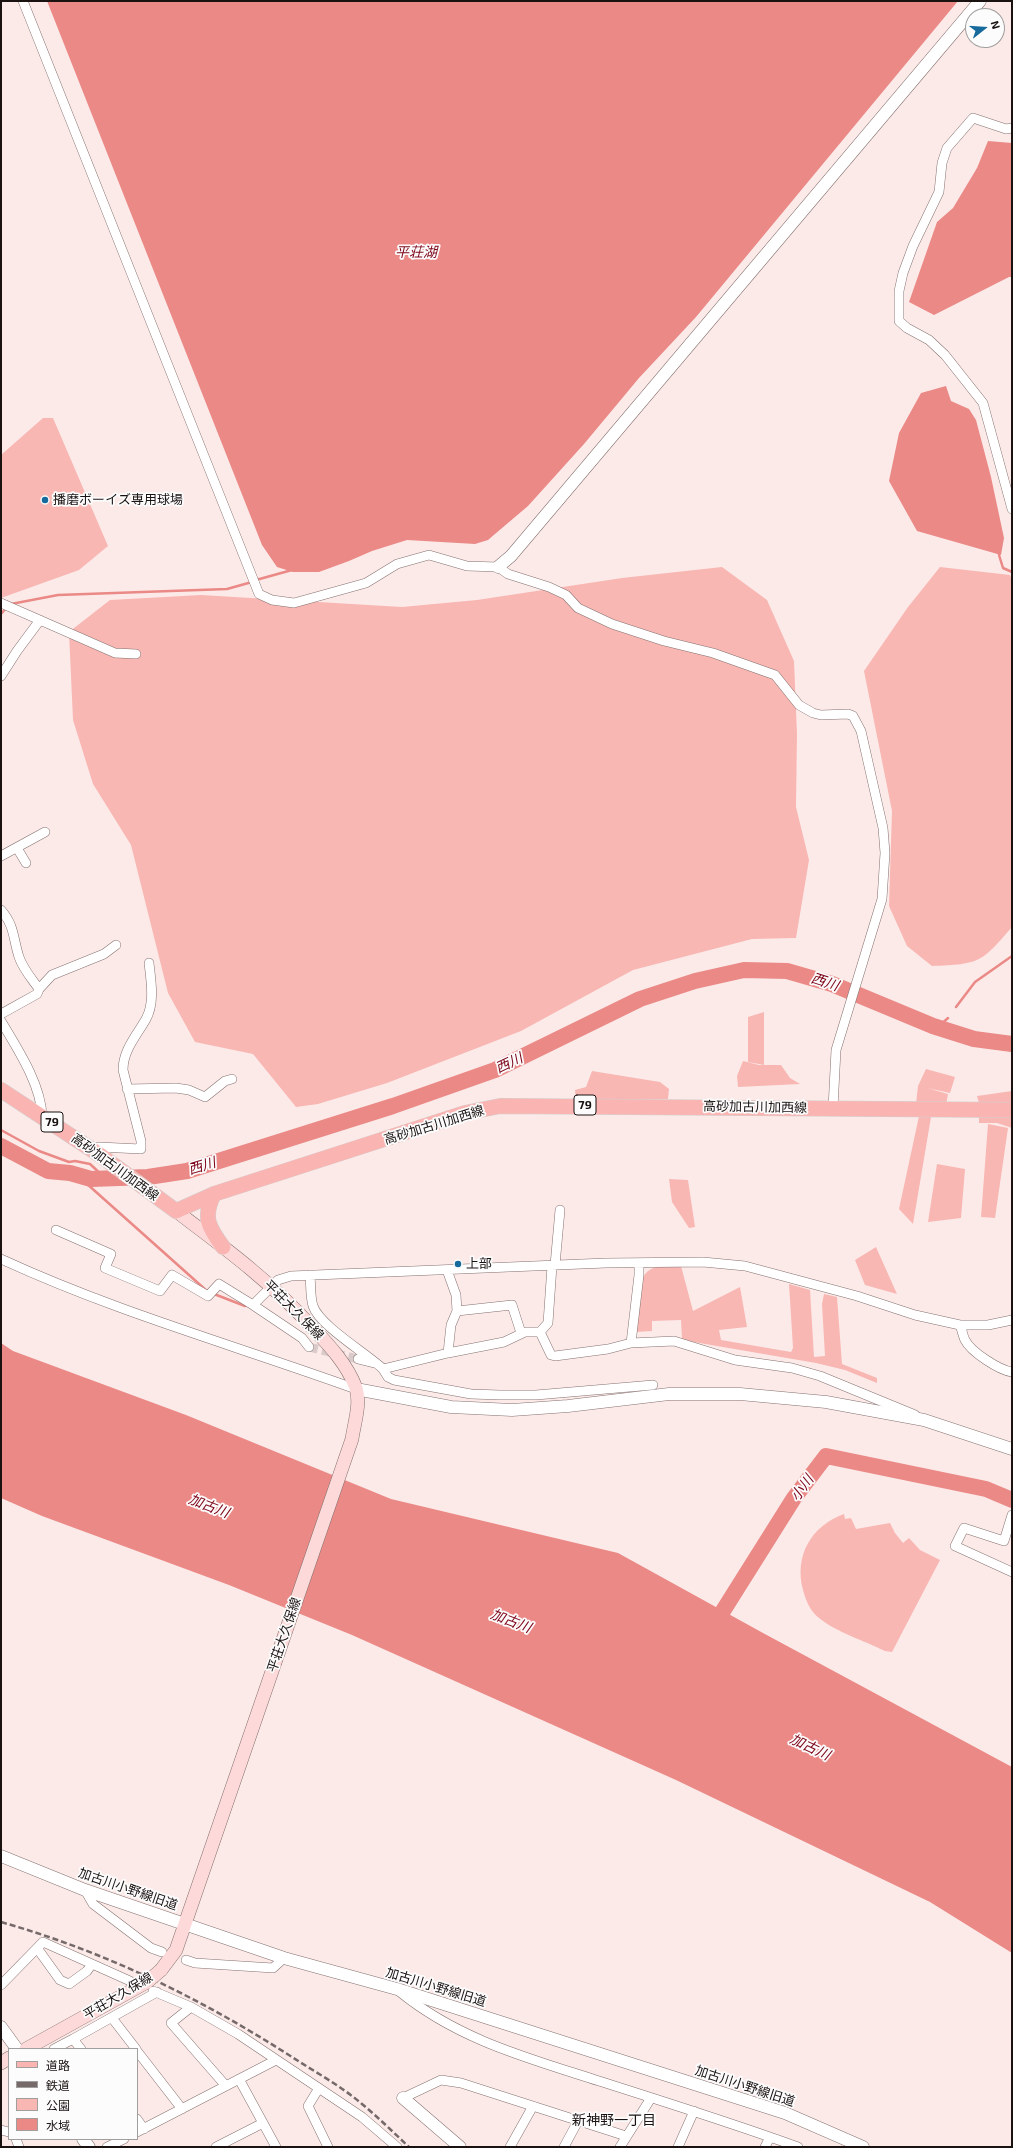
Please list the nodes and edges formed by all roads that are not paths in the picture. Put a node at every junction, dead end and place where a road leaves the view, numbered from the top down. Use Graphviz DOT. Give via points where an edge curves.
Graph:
graph roads {
  1 [pos="23,1"];
  2 [pos="980,1"];
  3 [pos="1012,128"];
  4 [pos="1012,509"];
  5 [pos="498,567"];
  6 [pos="1,603"];
  7 [pos="40,620"];
  8 [pos="136,654"];
  9 [pos="1,676"];
  10 [pos="45,832"];
  11 [pos="18,848"];
  12 [pos="1,856"];
  13 [pos="26,863"];
  14 [pos="1,910"];
  15 [pos="116,945"];
  16 [pos="149,963"];
  17 [pos="40,989"];
  18 [pos="1,1014"];
  19 [pos="1,1021"];
  20 [pos="232,1079"];
  21 [pos="127,1089"];
  22 [pos="1,1090"];
  23 [pos="832,1108"];
  24 [pos="1012,1110"];
  25 [pos="42,1116"];
  26 [pos="98,1154"];
  27 [pos="214,1194"];
  28 [pos="560,1210"];
  29 [pos="176,1211"];
  30 [pos="56,1230"];
  31 [pos="223,1247"];
  32 [pos="1,1259"];
  33 [pos="639,1264"];
  34 [pos="554,1266"];
  35 [pos="447,1270"];
  36 [pos="310,1275"];
  37 [pos="273,1286"];
  38 [pos="253,1305"];
  39 [pos="457,1311"];
  40 [pos="1012,1320"];
  41 [pos="960,1325"];
  42 [pos="540,1332"];
  43 [pos="521,1333"];
  44 [pos="631,1343"];
  45 [pos="309,1347"];
  46 [pos="448,1353"];
  47 [pos="358,1360"];
  48 [pos="380,1366"];
  49 [pos="1012,1372"];
  50 [pos="653,1385"];
  51 [pos="357,1392"];
  52 [pos="924,1420"];
  53 [pos="1012,1449"];
  54 [pos="1010,1520"];
  55 [pos="1012,1572"];
  56 [pos="1,1856"];
  57 [pos="85,1890"];
  58 [pos="187,1918"];
  59 [pos="40,1945"];
  60 [pos="162,1952"];
  61 [pos="284,1958"];
  62 [pos="186,1960"];
  63 [pos="92,1964"];
  64 [pos="130,1981"];
  65 [pos="1,1985"];
  66 [pos="152,1988"];
  67 [pos="397,1989"];
  68 [pos="191,2008"];
  69 [pos="112,2018"];
  70 [pos="1,2027"];
  71 [pos="73,2039"];
  72 [pos="16,2048"];
  73 [pos="28,2048"];
  74 [pos="56,2048"];
  75 [pos="80,2048"];
  76 [pos="134,2048"];
  77 [pos="138,2053"];
  78 [pos="276,2060"];
  79 [pos="239,2079"];
  80 [pos="226,2086"];
  81 [pos="319,2088"];
  82 [pos="403,2098"];
  83 [pos="651,2098"];
  84 [pos="533,2106"];
  85 [pos="182,2109"];
  86 [pos="694,2111"];
  87 [pos="578,2121"];
  88 [pos="263,2123"];
  89 [pos="141,2130"];
  90 [pos="626,2136"];
  91 [pos="770,2137"];
  92 [pos="122,2140"];
  93 [pos="221,2146"];
  94 [pos="108,2147"];
  95 [pos="276,2147"];
  96 [pos="328,2147"];
  97 [pos="397,2147"];
  98 [pos="460,2147"];
  99 [pos="510,2147"];
  100 [pos="564,2147"];
  101 [pos="620,2147"];
  102 [pos="678,2147"];
  103 [pos="765,2147"];
  104 [pos="798,2147"];
  105 [pos="863,2147"];
  1 -- 5 [label="street" via="259,594 272,600 294,603 366,583 397,564 429,555 467,566"];
  2 -- 5 [label="street" via="517,550"];
  3 -- 4 [label="street" via="1006,129 973,118 946,148 939,192 913,246 899,291 900,321 907,328 929,340 945,355 983,403"];
  5 -- 23 [label="street" via="508,574 560,592 578,608 612,624 713,653 775,675 799,705 813,713 853,716 865,742 883,828 885,854 882,899 836,1050"];
  6 -- 7 [label="street"];
  7 -- 8 [label="street" via="116,653"];
  7 -- 9 [label="street"];
  10 -- 11 [label="street"];
  11 -- 12 [label="street"];
  11 -- 13 [label="street"];
  14 -- 17 [label="street" via="15,935 24,968"];
  15 -- 17 [label="street" via="104,954 52,976"];
  16 -- 21 [label="street" via="152,986 146,1018 123,1062"];
  17 -- 18 [label="street" via="37,994"];
  19 -- 25 [label="street" via="19,1050 40,1098"];
  20 -- 21 [label="street" via="225,1081 205,1097 176,1088"];
  21 -- 26 [label="street" via="141,1149 99,1146"];
  22 -- 25 [label="main road, 高砂加古川加西線 / 79"];
  23 -- 24 [label="main road, 高砂加古川加西線 / 79"];
  23 -- 27 [label="main road, 高砂加古川加西線 / 79" via="500,1106 465,1113"];
  25 -- 26 [label="main road, 高砂加古川加西線 / 79"];
  26 -- 29 [label="main road, 高砂加古川加西線 / 79"];
  27 -- 29 [label="main road, 高砂加古川加西線 / 79"];
  27 -- 31 [label="main road" via="207,1220"];
  28 -- 34 [label="street"];
  29 -- 31 [label="main road, 平荘大久保線"];
  30 -- 38 [label="street" via="111,1254 105,1268 160,1291 172,1275 208,1296 219,1284"];
  31 -- 37 [label="main road, 平荘大久保線"];
  32 -- 51 [label="street" via="103,1303 260,1354"];
  33 -- 34 [label="street"];
  33 -- 41 [label="street" via="703,1262 745,1266 857,1296 915,1315"];
  33 -- 44 [label="street"];
  34 -- 35 [label="street"];
  34 -- 42 [label="street" via="548,1324"];
  35 -- 36 [label="street"];
  35 -- 39 [label="street" via="456,1295"];
  36 -- 37 [label="street" via="284,1277"];
  36 -- 48 [label="street" via="313,1306 319,1316 328,1326"];
  37 -- 38 [label="street"];
  37 -- 51 [label="main road, 平荘大久保線" via="334,1350"];
  38 -- 45 [label="street" via="302,1338"];
  39 -- 43 [label="street" via="512,1305"];
  39 -- 46 [label="street" via="451,1325"];
  40 -- 41 [label="street" via="988,1325"];
  41 -- 49 [label="street" via="966,1341 976,1352"];
  42 -- 43 [label="street"];
  42 -- 44 [label="street" via="551,1355 555,1356 608,1349"];
  43 -- 46 [label="street" via="504,1342"];
  44 -- 52 [label="street" via="674,1341 735,1360 792,1368 826,1378"];
  46 -- 48 [label="street"];
  47 -- 48 [label="street"];
  48 -- 50 [label="street" via="388,1377 394,1380 471,1394 536,1396"];
  51 -- 52 [label="street" via="451,1407 496,1410 568,1406 669,1394 740,1394 826,1402"];
  51 -- 58 [label="main road, 平荘大久保線" via="357,1412 352,1439"];
  52 -- 53 [label="street"];
  54 -- 55 [label="street" via="1004,1541 964,1528 955,1546"];
  56 -- 57 [label="street, 加古川小野線旧道"];
  57 -- 58 [label="street, 加古川小野線旧道"];
  57 -- 60 [label="street" via="93,1904 151,1948"];
  58 -- 61 [label="street, 加古川小野線旧道"];
  58 -- 66 [label="main road, 平荘大久保線, bridge" via="176,1950 161,1970"];
  59 -- 63 [label="street"];
  59 -- 63 [label="street" via="60,1980 69,1984 87,1971"];
  59 -- 65 [label="street"];
  61 -- 62 [label="street" via="273,1968 195,1963"];
  61 -- 67 [label="street, 加古川小野線旧道"];
  63 -- 64 [label="street"];
  66 -- 68 [label="street"];
  66 -- 69 [label="street"];
  66 -- 73 [label="main road, 平荘大久保線"];
  67 -- 83 [label="street" via="417,2006 494,2047"];
  67 -- 105 [label="street, 加古川小野線旧道" via="785,2112"];
  68 -- 78 [label="street" via="238,2034"];
  68 -- 80 [label="street" via="171,2023"];
  69 -- 71 [label="street"];
  69 -- 76 [label="street"];
  70 -- 72 [label="street"];
  71 -- 74 [label="street"];
  71 -- 75 [label="street"];
  77 -- 85 [label="street"];
  78 -- 79 [label="street"];
  78 -- 81 [label="street"];
  79 -- 80 [label="street"];
  79 -- 88 [label="street"];
  80 -- 85 [label="street"];
  81 -- 96 [label="street" via="308,2106"];
  81 -- 97 [label="street" via="362,2117"];
  82 -- 84 [label="street" via="441,2080 461,2083"];
  82 -- 98 [label="street"];
  83 -- 86 [label="street"];
  83 -- 90 [label="street"];
  84 -- 87 [label="street"];
  84 -- 99 [label="street"];
  85 -- 89 [label="street"];
  86 -- 91 [label="street"];
  86 -- 102 [label="street"];
  87 -- 90 [label="street"];
  87 -- 100 [label="street"];
  88 -- 93 [label="street"];
  88 -- 95 [label="street"];
  90 -- 101 [label="street"];
  91 -- 103 [label="street"];
  91 -- 104 [label="street"];
  92 -- 94 [label="street"];
}
